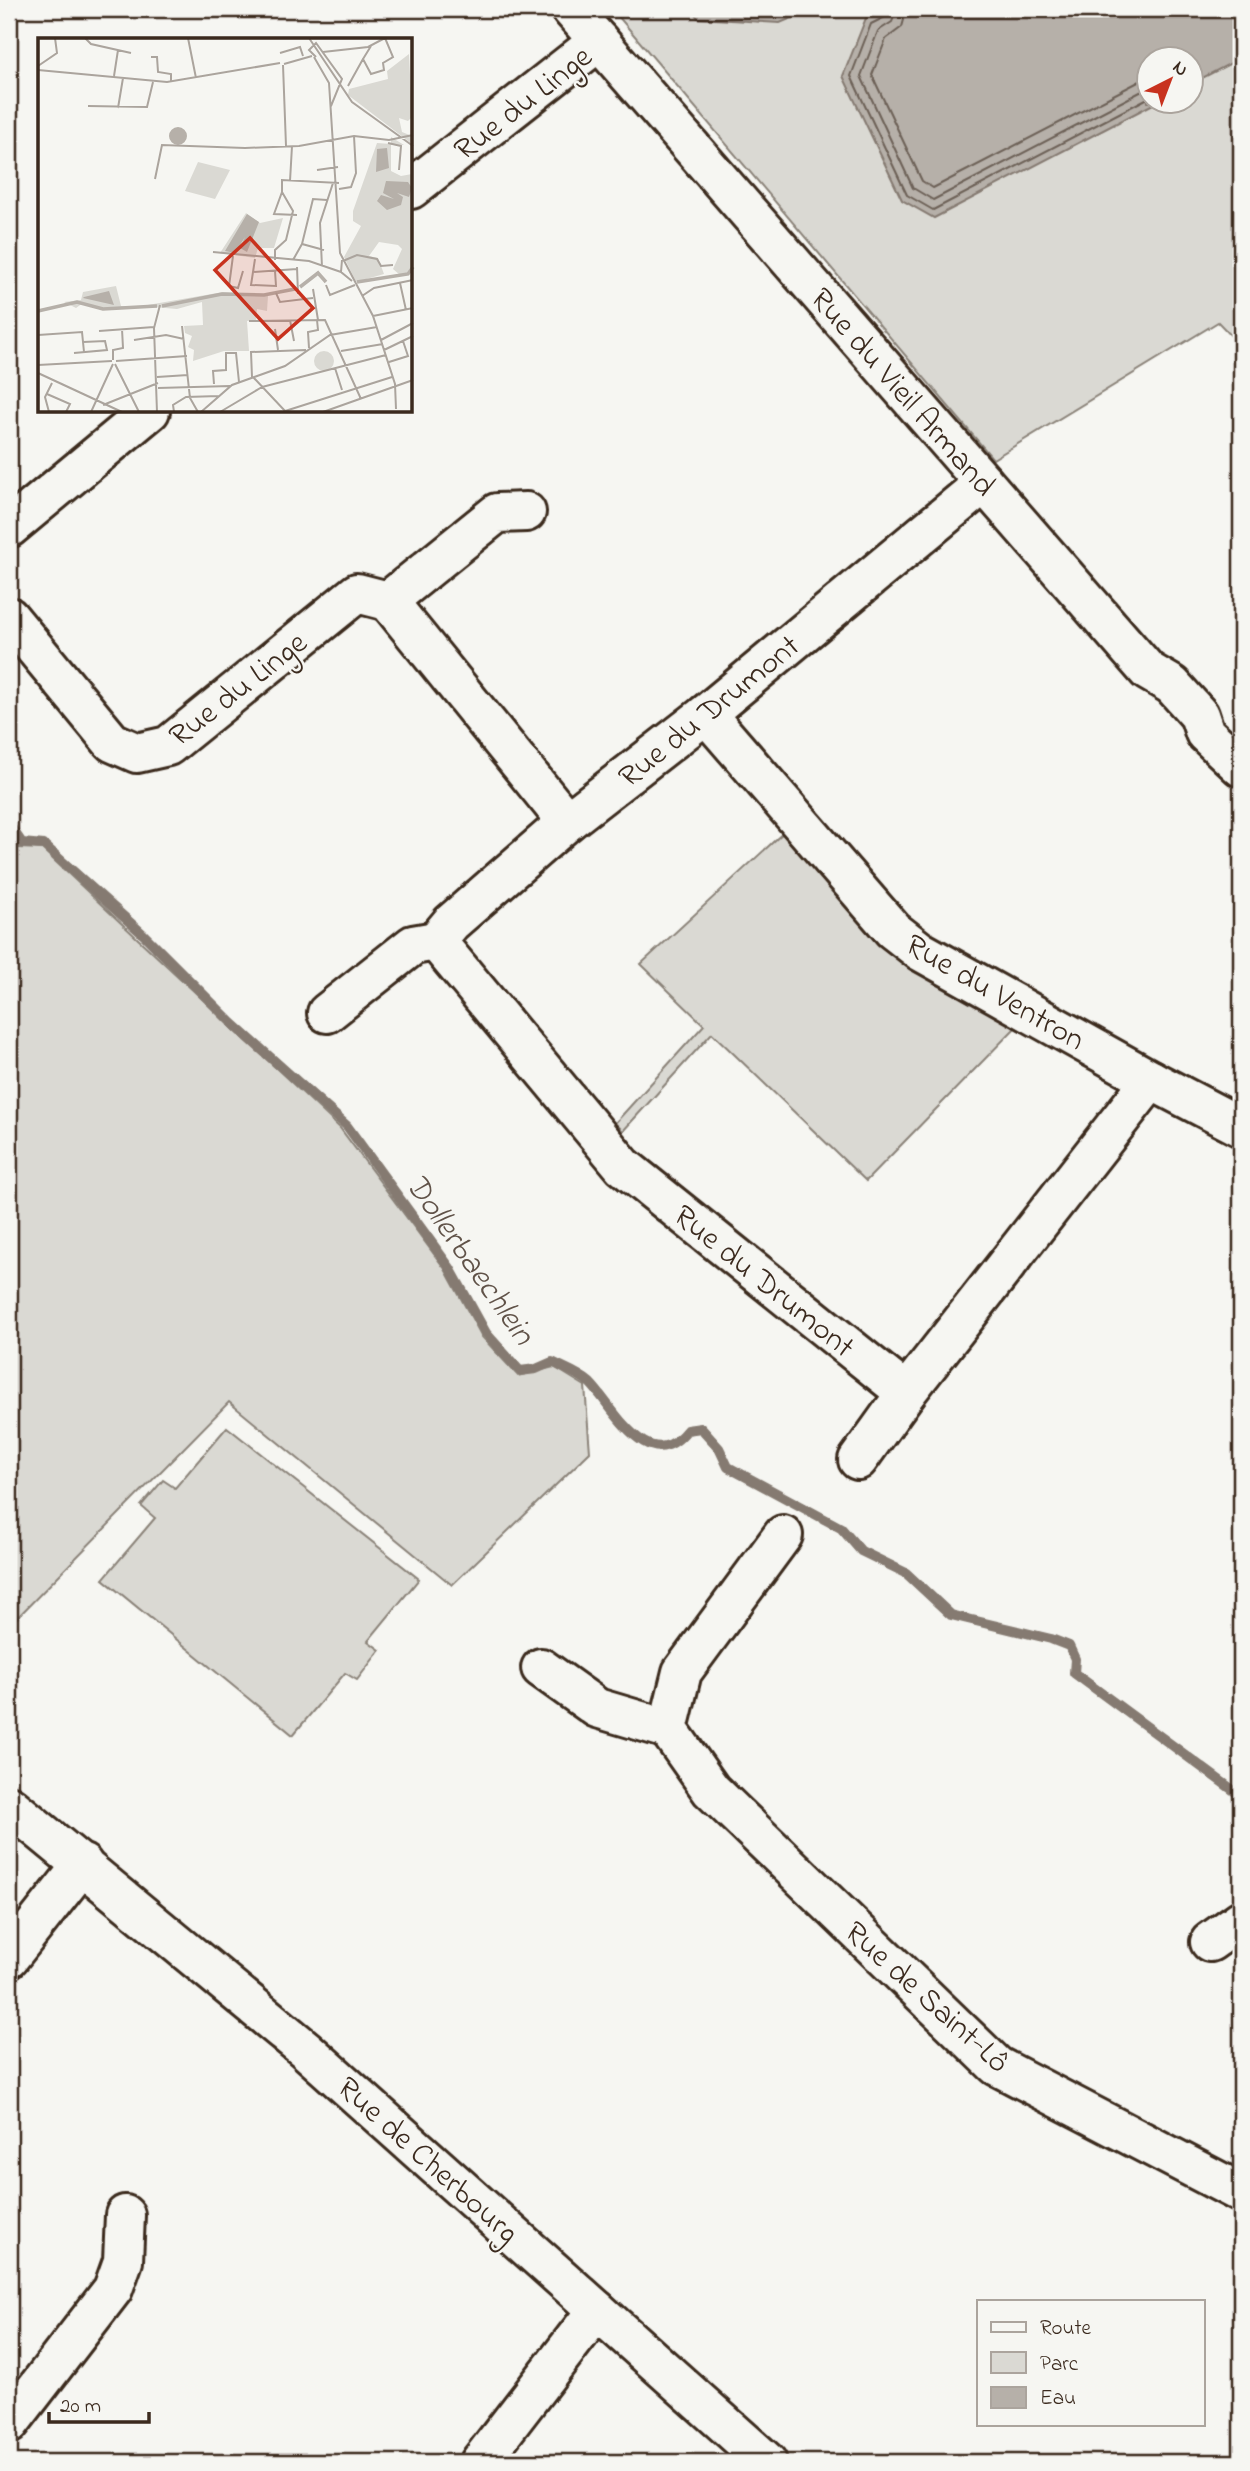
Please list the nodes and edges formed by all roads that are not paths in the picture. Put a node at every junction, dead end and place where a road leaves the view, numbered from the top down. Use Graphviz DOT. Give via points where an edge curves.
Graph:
graph roads {
  1 [pos="571,9"];
  2 [pos="599,41"];
  3 [pos="413,187"];
  4 [pos="148,413"];
  5 [pos="984,483"];
  6 [pos="526,512"];
  7 [pos="9,528"];
  8 [pos="388,601"];
  9 [pos="9,617"];
  10 [pos="706,713"];
  11 [pos="1241,767"];
  12 [pos="567,822"];
  13 [pos="436,941"];
  14 [pos="327,1013"];
  15 [pos="1151,1080"];
  16 [pos="1241,1126"];
  17 [pos="906,1393"];
  18 [pos="858,1460"];
  19 [pos="783,1535"];
  20 [pos="541,1668"];
  21 [pos="668,1729"];
  22 [pos="9,1805"];
  23 [pos="83,1864"];
  24 [pos="1241,1920"];
  25 [pos="1210,1942"];
  26 [pos="9,1958"];
  27 [pos="1241,2193"];
  28 [pos="125,2215"];
  29 [pos="597,2310"];
  30 [pos="9,2424"];
  31 [pos="480,2462"];
  32 [pos="767,2462"];
  1 -- 2 [label="street, Rue du Vieil Armand"];
  2 -- 3 [label="street, Rue du Linge"];
  2 -- 5 [label="street, Rue du Vieil Armand"];
  4 -- 7 [label="street"];
  5 -- 10 [label="street, Rue du Drumont"];
  5 -- 11 [label="street, Rue du Vieil Armand" via="1148,671 1172,685 1199,715 1205,733"];
  6 -- 8 [label="street" via="497,513"];
  8 -- 9 [label="street, Rue du Linge" via="357,593 169,746 137,753 112,742"];
  8 -- 12 [label="street"];
  10 -- 12 [label="street, Rue du Drumont"];
  10 -- 15 [label="street, Rue du Ventron" via="893,930 920,951"];
  12 -- 13 [label="street, Rue du Drumont"];
  13 -- 14 [label="street, Rue du Drumont" via="413,945"];
  13 -- 17 [label="street, Rue du Drumont" via="623,1167"];
  15 -- 16 [label="street, Rue du Ventron"];
  15 -- 17 [label="street"];
  17 -- 18 [label="street"];
  19 -- 21 [label="street" via="682,1672"];
  20 -- 21 [label="street" via="597,1708"];
  21 -- 27 [label="street, Rue de Saint-Lô" via="711,1790 997,2066"];
  22 -- 23 [label="street, Rue de Cherbourg"];
  23 -- 26 [label="street"];
  23 -- 29 [label="street, Rue de Cherbourg" via="305,2049"];
  24 -- 25 [label="street"];
  28 -- 30 [label="street" via="122,2260 113,2288"];
  29 -- 31 [label="street"];
  29 -- 32 [label="street, Rue de Cherbourg"];
}
